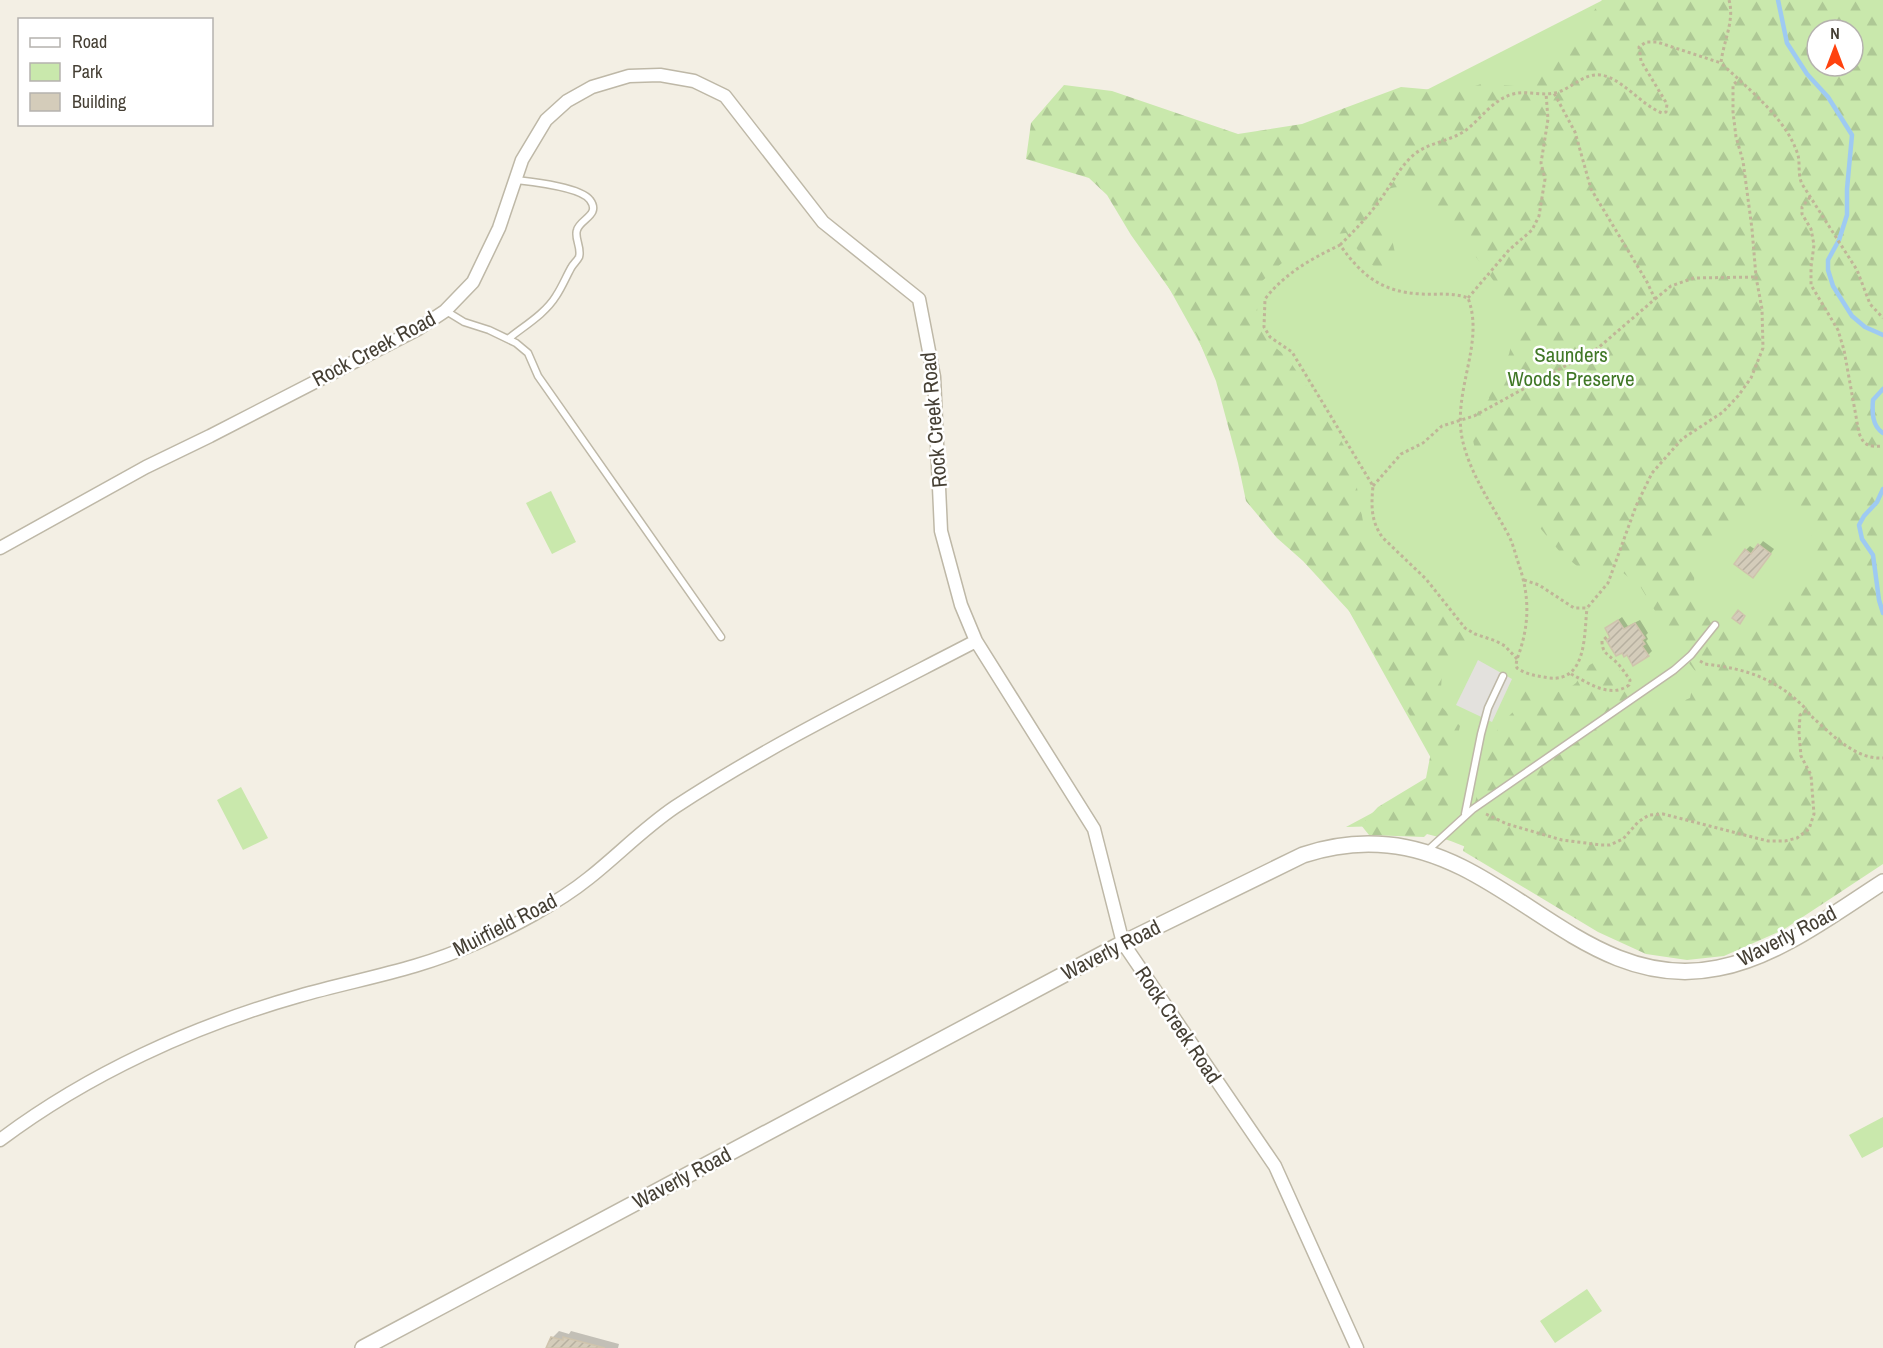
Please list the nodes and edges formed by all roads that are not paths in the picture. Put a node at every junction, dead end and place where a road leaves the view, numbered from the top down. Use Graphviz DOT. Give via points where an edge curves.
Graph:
graph roads {
  1 [pos="516,180"];
  2 [pos="445,311"];
  3 [pos="508,339"];
  4 [pos="0,548"];
  5 [pos="1714,625"];
  6 [pos="721,637"];
  7 [pos="976,641"];
  8 [pos="1503,676"];
  9 [pos="1465,814"];
  10 [pos="1425,853"];
  11 [pos="1883,882"];
  12 [pos="1122,943"];
  13 [pos="0,1140"];
  14 [pos="363,1348"];
  15 [pos="1357,1348"];
  1 -- 2 [label="street, Rock Creek Road" via="473,282"];
  1 -- 3 [label="lane" via="566,188 585,196 593,206 576,232 579,257 556,296"];
  1 -- 7 [label="street, Rock Creek Road" via="522,160 546,120 567,101 592,87 629,76 660,75 694,81 725,96 823,222 920,299 934,376 941,531 961,605"];
  2 -- 3 [label="lane"];
  2 -- 4 [label="street, Rock Creek Road" via="418,329 146,467"];
  3 -- 6 [label="lane" via="528,353 538,376"];
  5 -- 9 [label="lane" via="1691,656 1674,670"];
  7 -- 12 [label="street, Rock Creek Road" via="1094,829"];
  7 -- 13 [label="street, Muirfield Road" via="730,771 655,821 588,879 501,931 405,970 300,996 152,1050 39,1112"];
  8 -- 9 [label="lane" via="1488,708"];
  9 -- 10 [label="lane"];
  10 -- 11 [label="street, Waverly Road" via="1468,871 1600,951 1632,963 1678,972 1718,968 1763,952 1799,935"];
  10 -- 12 [label="street, Waverly Road" via="1389,845 1324,848 1283,863"];
  12 -- 14 [label="street, Waverly Road"];
  12 -- 15 [label="street, Rock Creek Road" via="1275,1166"];
}
